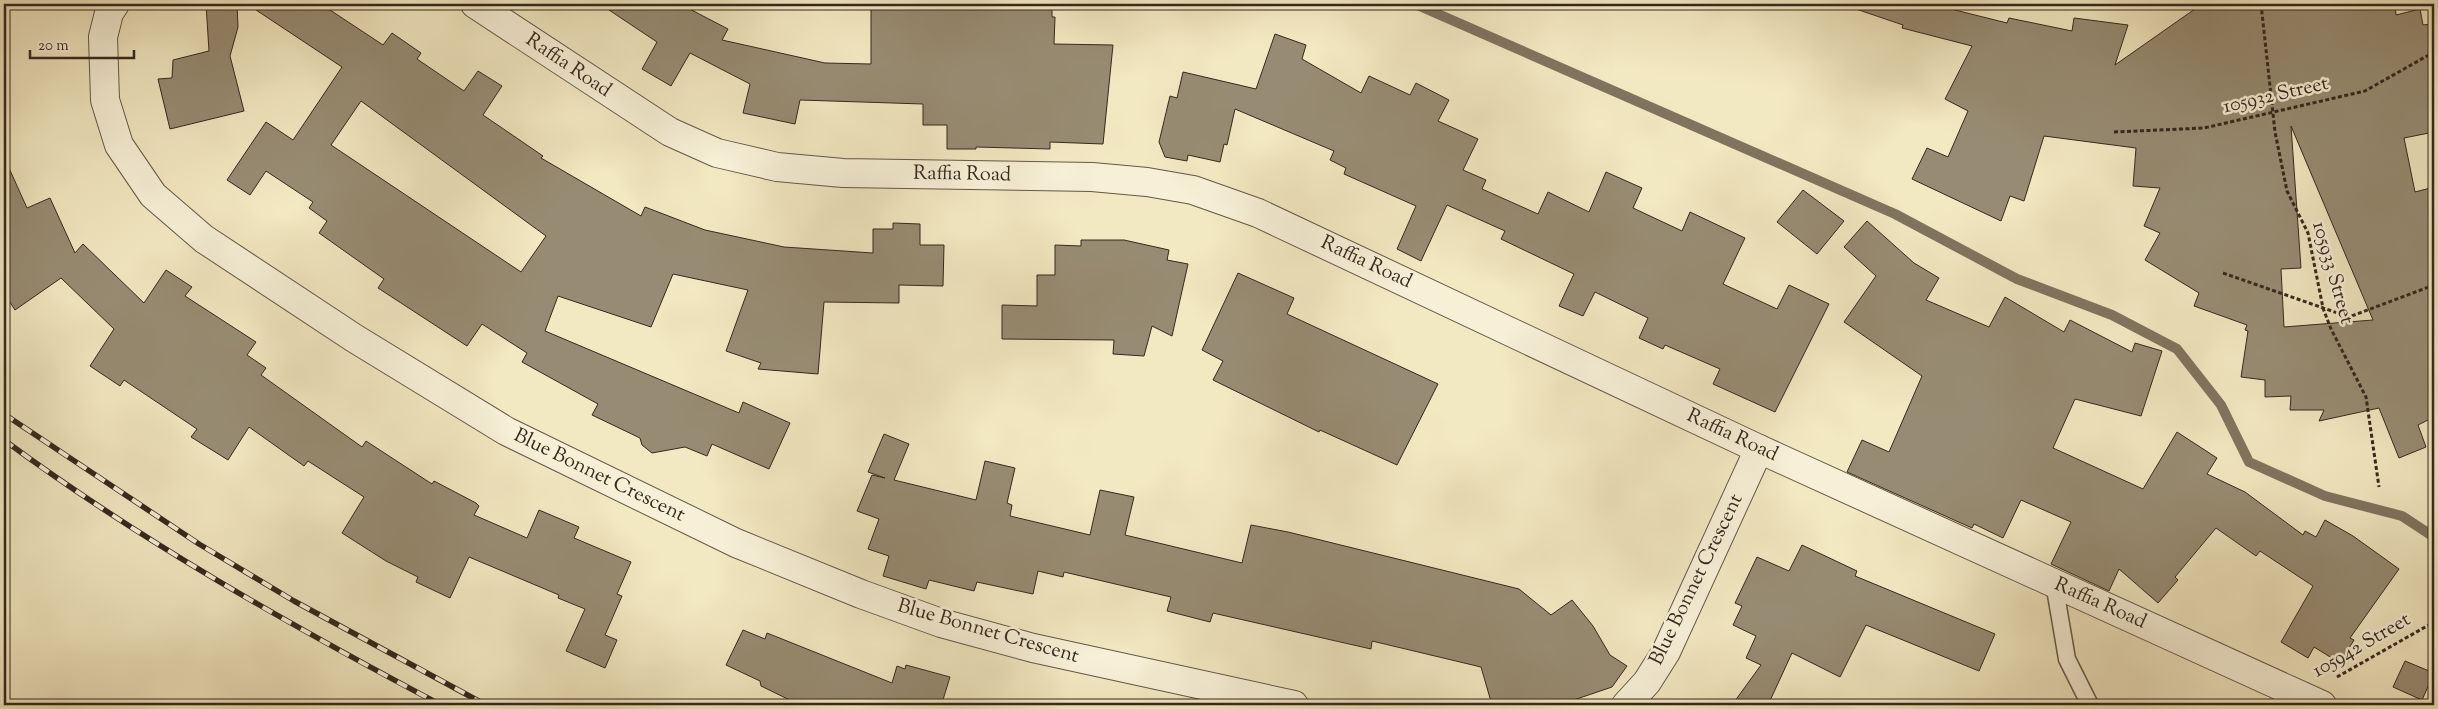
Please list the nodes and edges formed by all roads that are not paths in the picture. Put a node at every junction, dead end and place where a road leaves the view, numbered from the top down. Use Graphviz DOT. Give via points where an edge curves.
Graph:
graph roads {
  1 [pos="115,4"];
  2 [pos="474,4"];
  3 [pos="1759,449"];
  4 [pos="2054,583"];
  5 [pos="2313,701"];
  6 [pos="1294,705"];
  7 [pos="1626,705"];
  8 [pos="2090,705"];
  1 -- 6 [label="street, Blue Bonnet Crescent" via="109,13 103,37 105,100 119,145 153,195 204,239 354,338 506,431 736,543 941,623 1033,648"];
  2 -- 3 [label="street, Raffia Road" via="670,132 717,153 778,166 842,173 1092,178 1147,182 1193,190 1275,221"];
  3 -- 4 [label="street, Raffia Road"];
  3 -- 7 [label="street, Blue Bonnet Crescent" via="1666,652 1647,682"];
  4 -- 5 [label="street, Raffia Road"];
  4 -- 8 [label="lane" via="2067,659"];
}
